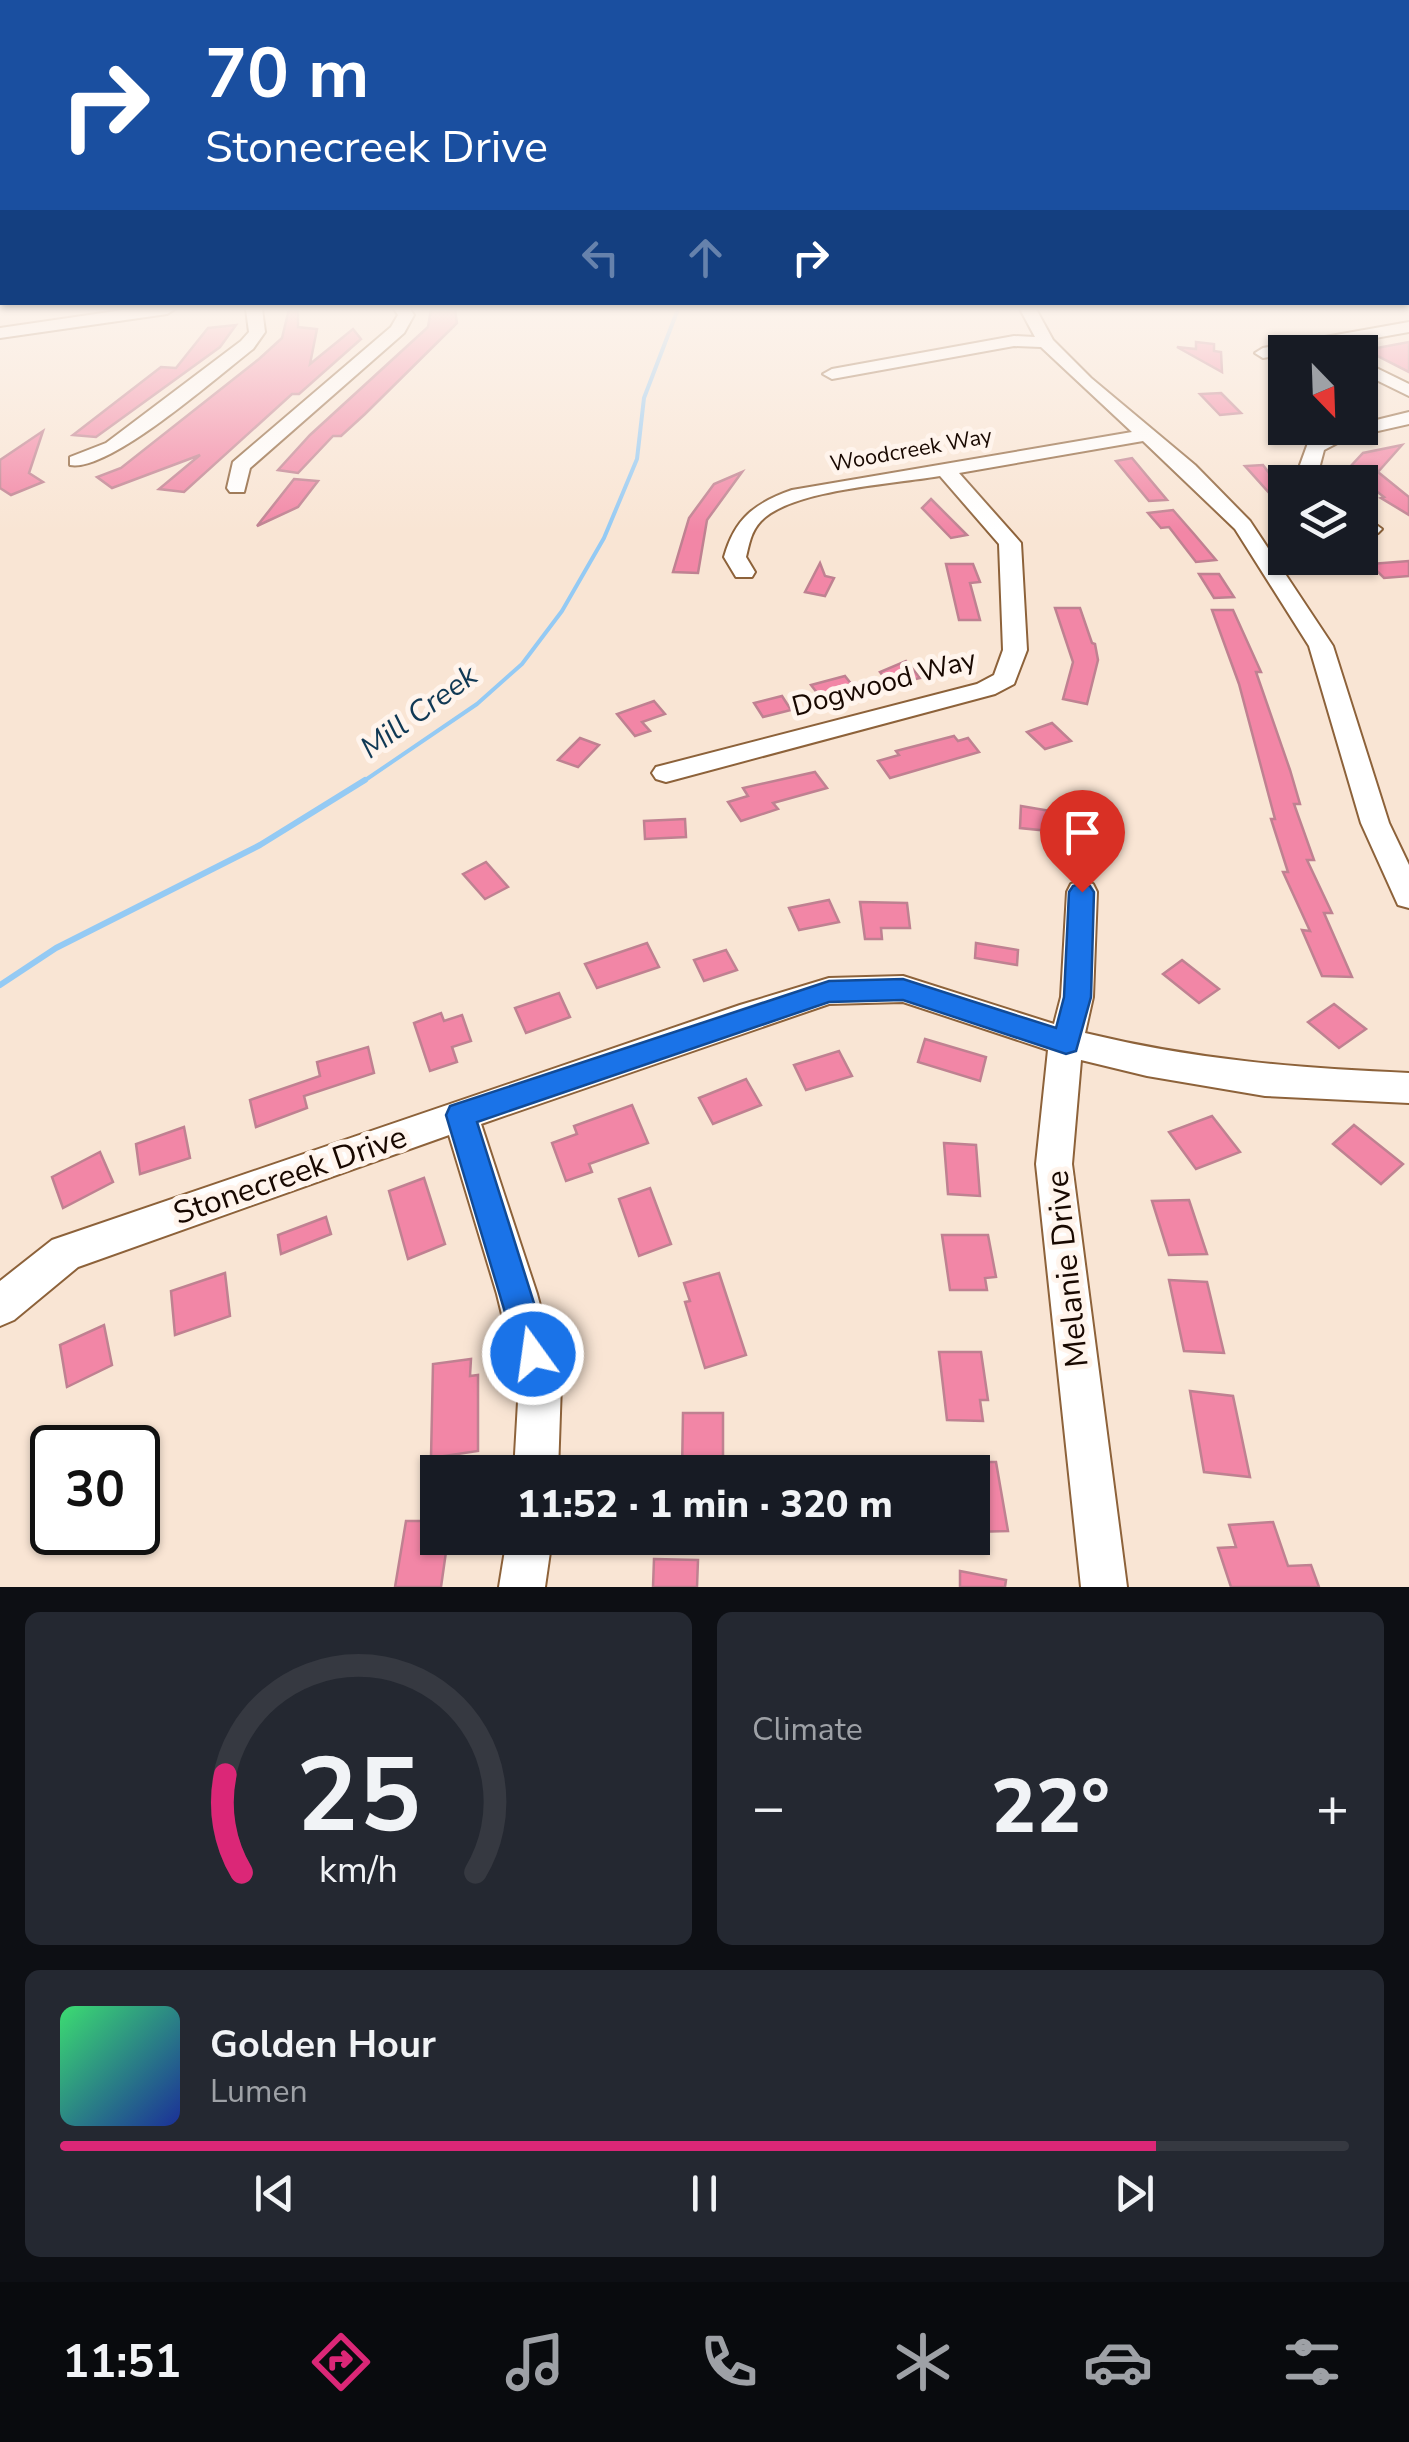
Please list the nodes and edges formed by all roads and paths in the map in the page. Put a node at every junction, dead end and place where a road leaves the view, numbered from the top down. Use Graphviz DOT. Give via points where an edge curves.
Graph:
graph roads {
  1 [pos="197,383"];
  2 [pos="336,383"];
  3 [pos="1090,383"];
  4 [pos="1409,418"];
  5 [pos="1146,435"];
  6 [pos="76,461"];
  7 [pos="1310,465"];
  8 [pos="946,470"];
  9 [pos="236,488"];
  10 [pos="744,572"];
  11 [pos="666,772"];
  12 [pos="1082,892"];
  13 [pos="1409,898"];
  14 [pos="1066,1042"];
  15 [pos="1409,1088"];
  16 [pos="461,1115"];
  17 [pos="0,1306"];
  18 [pos="537,1455"];
  19 [pos="527,1555"];
  20 [pos="522,1587"];
  21 [pos="1104,1587"];
  1 -- 6 [label="street" via="113,447"];
  2 -- 9 [label="street" via="240,466"];
  3 -- 5 [label="street"];
  4 -- 7 [label="street" via="1341,434 1315,447"];
  5 -- 8 [label="street, Woodcreek Way"];
  5 -- 13 [label="street" via="1243,525 1321,646 1375,822"];
  8 -- 10 [label="street, Woodcreek Way" via="771,504 740,533 735,556"];
  8 -- 11 [label="street, Dogwood Way" via="1010,543 1015,650 1005,679"];
  12 -- 14 [label="street, Melanie Drive" via="1078,997"];
  14 -- 15 [label="street, Stonecreek Drive" via="1265,1081"];
  14 -- 16 [label="street, Stonecreek Drive" via="903,989 829,991"];
  14 -- 21 [label="street, Melanie Drive" via="1054,1164"];
  16 -- 17 [label="street, Stonecreek Drive" via="66,1253"];
  16 -- 18 [label="street" via="540,1384"];
  19 -- 20 [label="street"];
}
